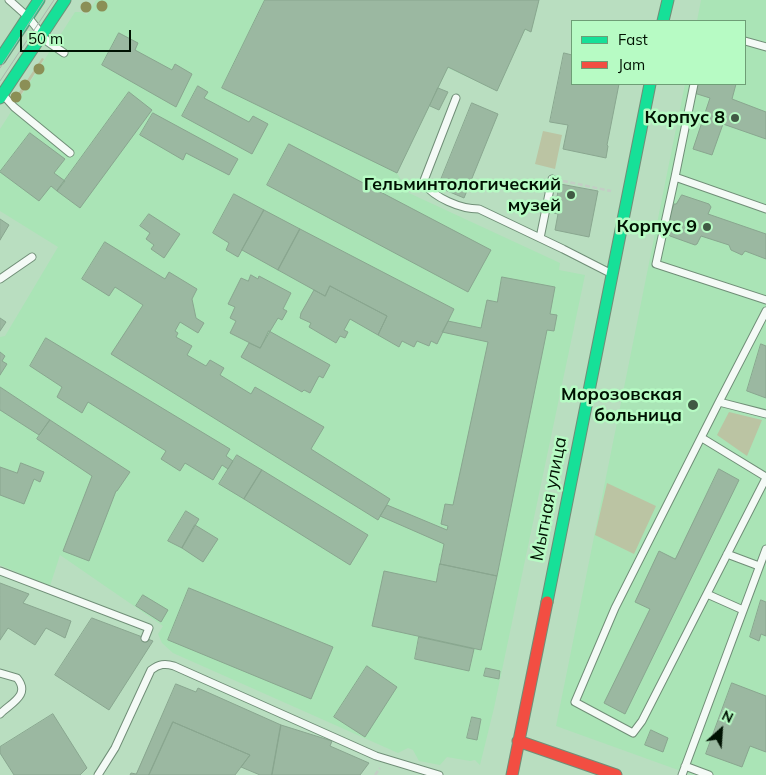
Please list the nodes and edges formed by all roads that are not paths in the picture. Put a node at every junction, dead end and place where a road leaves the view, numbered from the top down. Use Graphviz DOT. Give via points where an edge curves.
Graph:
graph roads {
  1 [pos="9,0"];
  2 [pos="39,0"];
  3 [pos="65,0"];
  4 [pos="668,0"];
  5 [pos="28,17"];
  6 [pos="663,20"];
  7 [pos="42,35"];
  8 [pos="746,41"];
  9 [pos="766,47"];
  10 [pos="64,53"];
  11 [pos="0,59"];
  12 [pos="650,85"];
  13 [pos="694,85"];
  14 [pos="1,95"];
  15 [pos="456,98"];
  16 [pos="70,153"];
  17 [pos="674,176"];
  18 [pos="552,178"];
  19 [pos="766,209"];
  20 [pos="540,238"];
  21 [pos="32,257"];
  22 [pos="612,274"];
  23 [pos="0,278"];
  24 [pos="766,300"];
  25 [pos="766,312"];
  26 [pos="719,402"];
  27 [pos="766,414"];
  28 [pos="702,438"];
  29 [pos="766,477"];
  30 [pos="766,549"];
  31 [pos="727,554"];
  32 [pos="759,566"];
  33 [pos="0,571"];
  34 [pos="707,594"];
  35 [pos="743,610"];
  36 [pos="145,638"];
  37 [pos="0,673"];
  38 [pos="0,714"];
  39 [pos="518,741"];
  40 [pos="685,766"];
  41 [pos="98,775"];
  42 [pos="439,775"];
  43 [pos="512,775"];
  44 [pos="616,775"];
  45 [pos="682,775"];
  46 [pos="709,775"];
  1 -- 5 [label="lane"];
  2 -- 5 [label="main road"];
  3 -- 7 [label="main road"];
  4 -- 6 [label="main road"];
  5 -- 7 [label="lane"];
  5 -- 11 [label="main road"];
  7 -- 10 [label="lane"];
  7 -- 14 [label="main road"];
  8 -- 9 [label="lane"];
  12 -- 22 [label="main road, Мытная улица"];
  13 -- 17 [label="lane"];
  14 -- 16 [label="lane"];
  15 -- 20 [label="lane" via="422,183 430,192 459,206 479,209"];
  17 -- 19 [label="lane"];
  17 -- 24 [label="lane" via="656,264"];
  18 -- 20 [label="lane"];
  20 -- 22 [label="lane"];
  21 -- 23 [label="lane"];
  22 -- 39 [label="main road, Мытная улица"];
  25 -- 26 [label="lane"];
  26 -- 27 [label="lane"];
  26 -- 28 [label="lane"];
  28 -- 29 [label="lane"];
  28 -- 34 [label="lane" via="615,608 575,702 633,733"];
  29 -- 31 [label="lane"];
  30 -- 32 [label="lane"];
  31 -- 32 [label="lane"];
  31 -- 34 [label="lane"];
  32 -- 35 [label="lane"];
  33 -- 36 [label="lane" via="149,628"];
  34 -- 35 [label="lane"];
  35 -- 40 [label="lane"];
  37 -- 38 [label="lane" via="17,678 22,690 16,701"];
  39 -- 43 [label="main road, Мытная улица"];
  39 -- 44 [label="main road"];
  40 -- 45 [label="lane"];
  40 -- 46 [label="lane"];
  41 -- 42 [label="lane" via="116,748 151,670 163,664 174,666 376,756"];
}
